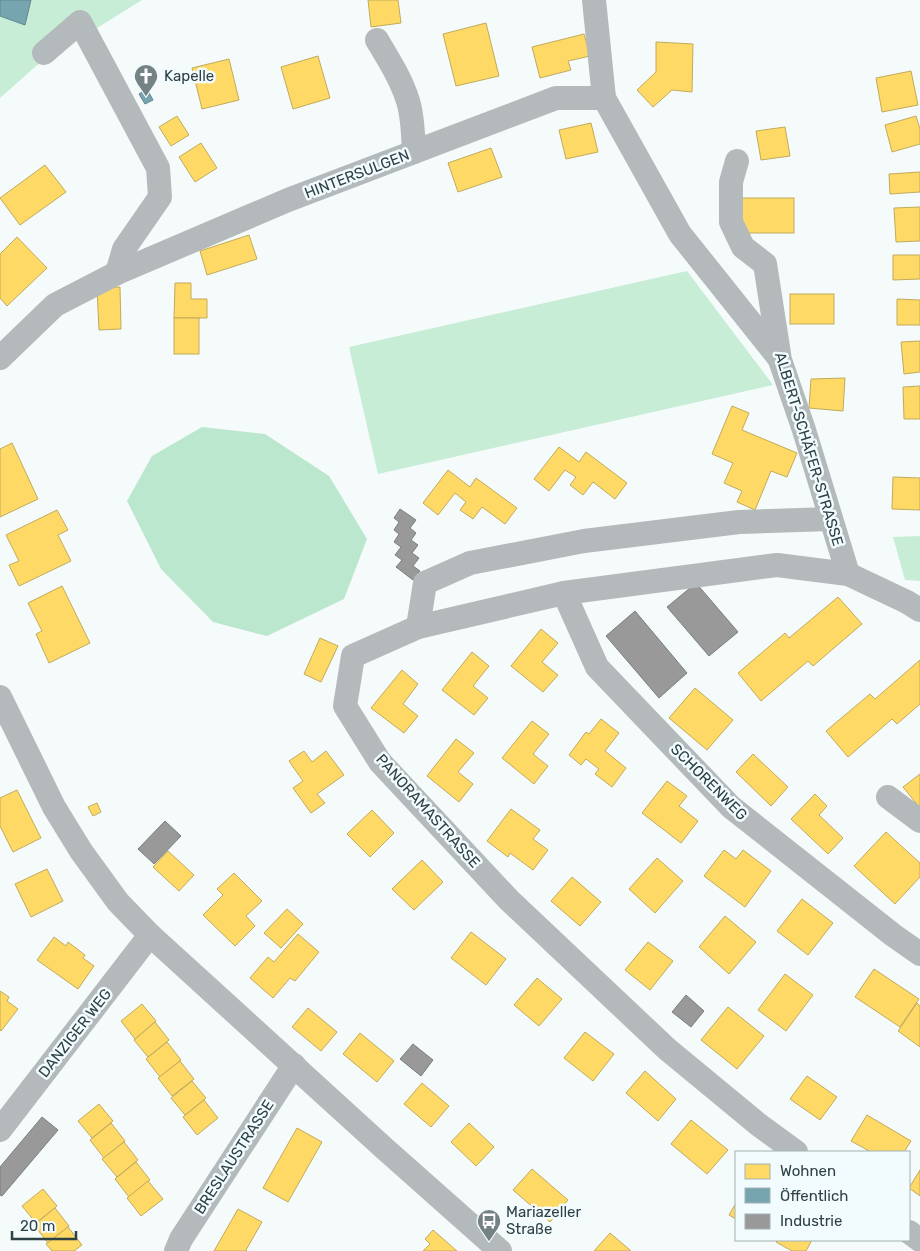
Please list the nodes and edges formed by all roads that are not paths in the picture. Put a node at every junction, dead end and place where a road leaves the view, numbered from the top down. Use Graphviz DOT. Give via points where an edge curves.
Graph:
graph roads {
  1 [pos="594,0"];
  2 [pos="377,40"];
  3 [pos="44,52"];
  4 [pos="604,98"];
  5 [pos="414,152"];
  6 [pos="737,161"];
  7 [pos="117,272"];
  8 [pos="0,358"];
  9 [pos="780,360"];
  10 [pos="830,519"];
  11 [pos="848,574"];
  12 [pos="564,593"];
  13 [pos="920,610"];
  14 [pos="418,627"];
  15 [pos="0,697"];
  16 [pos="888,797"];
  17 [pos="920,821"];
  18 [pos="150,935"];
  19 [pos="920,954"];
  20 [pos="294,1065"];
  21 [pos="0,1130"];
  22 [pos="795,1151"];
  23 [pos="176,1251"];
  24 [pos="500,1251"];
  1 -- 4 [label="street"];
  2 -- 5 [label="street" via="398,76 408,102"];
  3 -- 7 [label="street" via="80,22 158,168 160,197 124,250"];
  4 -- 5 [label="street, HINTERSULGEN" via="556,98"];
  4 -- 9 [label="street" via="680,234"];
  5 -- 7 [label="street, HINTERSULGEN" via="288,200"];
  6 -- 9 [label="street, ALBERT-SCHÄFER-STRASSE" via="731,182 731,222 743,247 765,264"];
  7 -- 8 [label="street, HINTERSULGEN" via="55,305"];
  9 -- 10 [label="street, ALBERT-SCHÄFER-STRASSE"];
  10 -- 11 [label="street, ALBERT-SCHÄFER-STRASSE"];
  10 -- 14 [label="street" via="740,522 594,540 470,563 425,583"];
  11 -- 12 [label="street, PANORAMASTRASSE" via="777,565"];
  11 -- 13 [label="street, PANORAMASTRASSE"];
  12 -- 14 [label="street, PANORAMASTRASSE"];
  12 -- 19 [label="street, SCHORENWEG" via="597,667 731,807"];
  14 -- 22 [label="street, PANORAMASTRASSE" via="353,656 346,706 380,762 509,900 624,1008 759,1126"];
  15 -- 18 [label="street" via="54,807 81,851 118,902"];
  16 -- 17 [label="street"];
  18 -- 20 [label="street"];
  18 -- 21 [label="street, DANZIGER WEG"];
  20 -- 23 [label="street, BRESLAUSTRASSE"];
  20 -- 24 [label="street"];
}
